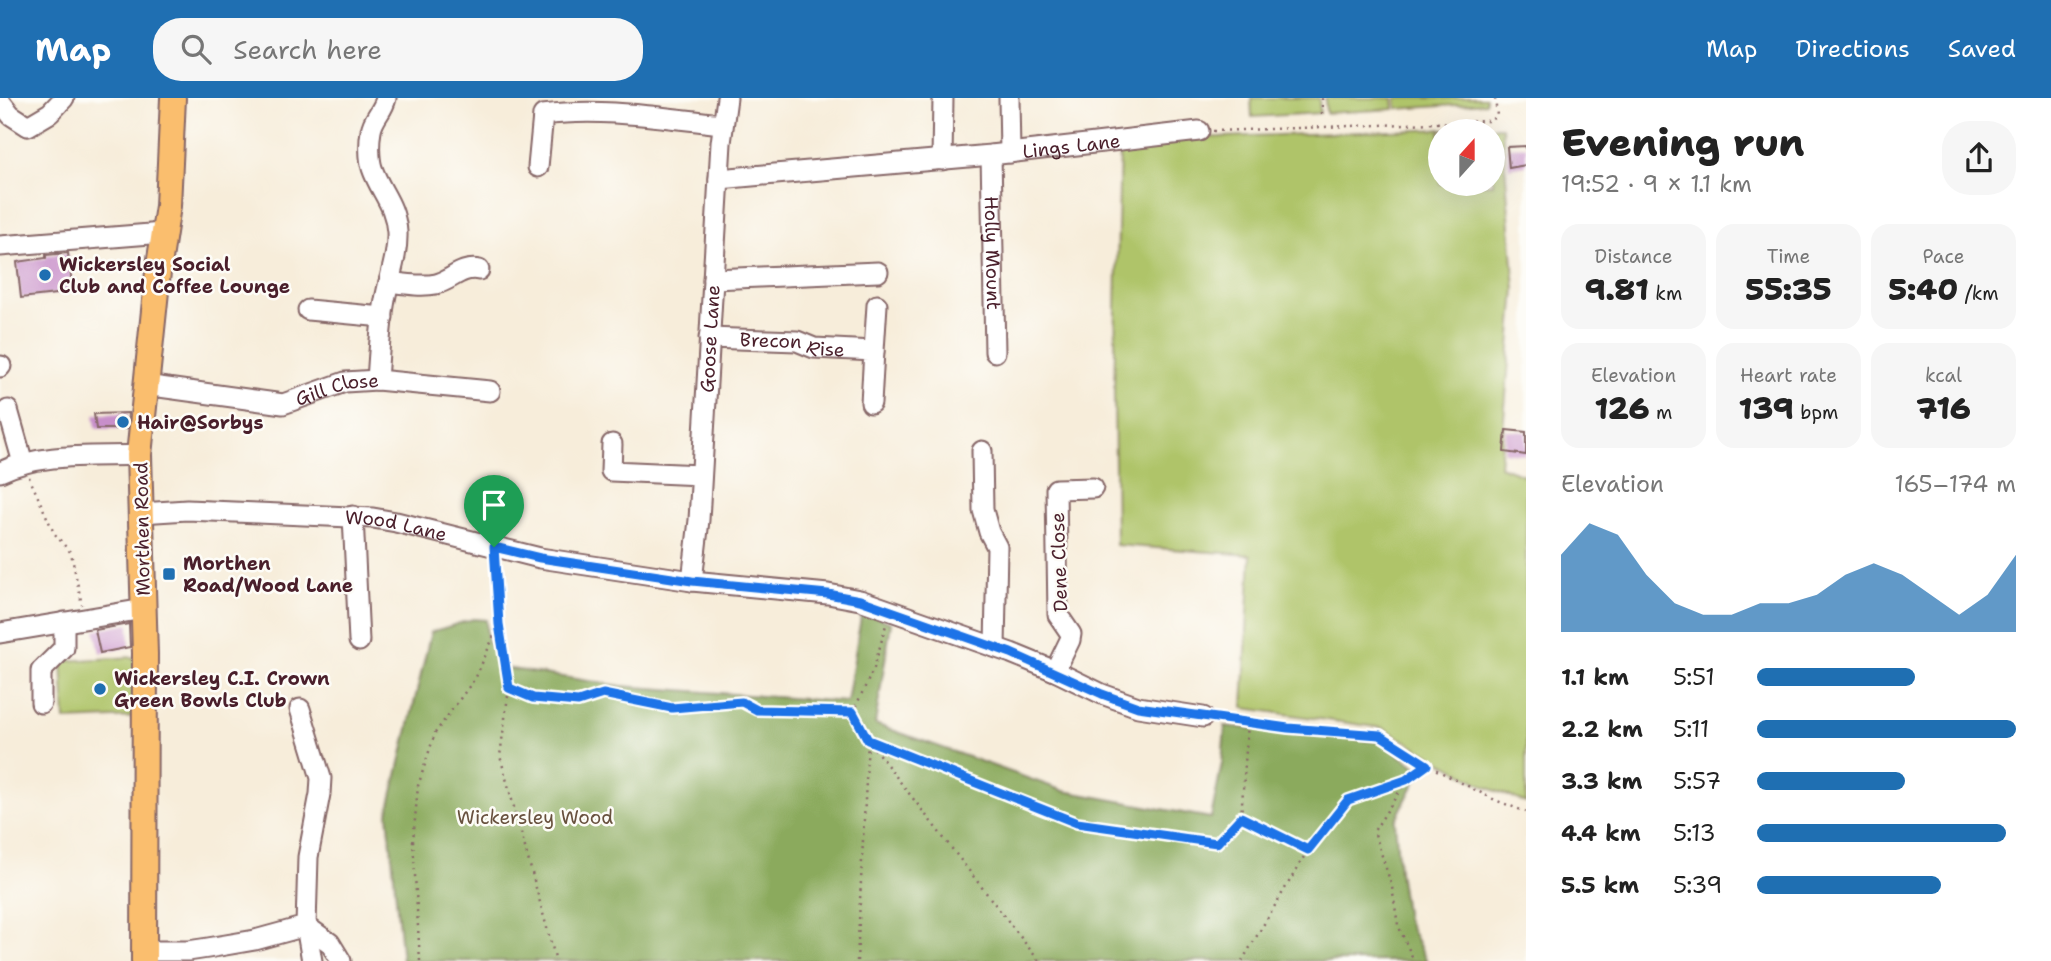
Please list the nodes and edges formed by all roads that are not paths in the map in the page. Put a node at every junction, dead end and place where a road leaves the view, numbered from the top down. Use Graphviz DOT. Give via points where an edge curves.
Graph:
graph roads {
  1 [pos="64,98"];
  2 [pos="173,98"];
  3 [pos="386,98"];
  4 [pos="727,98"];
  5 [pos="943,98"];
  6 [pos="1009,98"];
  7 [pos="0,101"];
  8 [pos="722,124"];
  9 [pos="1199,131"];
  10 [pos="1001,154"];
  11 [pos="942,160"];
  12 [pos="538,167"];
  13 [pos="719,179"];
  14 [pos="163,233"];
  15 [pos="0,247"];
  16 [pos="478,270"];
  17 [pos="878,272"];
  18 [pos="713,279"];
  19 [pos="389,282"];
  20 [pos="877,305"];
  21 [pos="308,310"];
  22 [pos="383,317"];
  23 [pos="709,338"];
  24 [pos="874,351"];
  25 [pos="995,352"];
  26 [pos="377,380"];
  27 [pos="145,385"];
  28 [pos="490,391"];
  29 [pos="871,403"];
  30 [pos="8,410"];
  31 [pos="612,444"];
  32 [pos="982,451"];
  33 [pos="139,455"];
  34 [pos="23,463"];
  35 [pos="0,472"];
  36 [pos="701,475"];
  37 [pos="1093,488"];
  38 [pos="141,513"];
  39 [pos="353,516"];
  40 [pos="692,581"];
  41 [pos="144,609"];
  42 [pos="64,622"];
  43 [pos="0,633"];
  44 [pos="359,641"];
  45 [pos="995,647"];
  46 [pos="1055,671"];
  47 [pos="41,703"];
  48 [pos="300,709"];
  49 [pos="1203,716"];
  50 [pos="306,926"];
  51 [pos="144,956"];
  52 [pos="312,961"];
  53 [pos="341,961"];
  1 -- 7 [label="street" via="28,126"];
  2 -- 14 [label="main road, Morthen Road"];
  3 -- 19 [label="street" via="370,132 370,148 372,167 390,204 397,233"];
  4 -- 8 [label="street, Goose Lane"];
  5 -- 11 [label="street"];
  6 -- 10 [label="street, Holly Mount"];
  8 -- 12 [label="street" via="608,112 543,115"];
  8 -- 13 [label="street, Goose Lane"];
  9 -- 10 [label="street, Lings Lane"];
  10 -- 11 [label="street, Lings Lane"];
  10 -- 25 [label="street, Holly Mount"];
  11 -- 13 [label="street, Lings Lane"];
  13 -- 18 [label="street, Goose Lane"];
  14 -- 15 [label="street"];
  14 -- 27 [label="main road, Morthen Road"];
  16 -- 19 [label="street" via="457,273 433,285"];
  17 -- 18 [label="street"];
  18 -- 23 [label="street, Goose Lane"];
  19 -- 22 [label="street"];
  20 -- 24 [label="street, Brecon Rise"];
  21 -- 22 [label="street"];
  22 -- 26 [label="street"];
  23 -- 24 [label="street, Brecon Rise" via="797,341 814,348"];
  23 -- 36 [label="street, Goose Lane"];
  24 -- 29 [label="street, Brecon Rise"];
  26 -- 27 [label="street, Gill Close" via="345,382 284,404"];
  26 -- 28 [label="street, Gill Close"];
  27 -- 33 [label="main road, Morthen Road"];
  30 -- 34 [label="street"];
  31 -- 36 [label="street" via="611,471"];
  32 -- 45 [label="street" via="983,510 997,547"];
  33 -- 34 [label="street"];
  33 -- 38 [label="main road, Morthen Road"];
  34 -- 35 [label="street"];
  36 -- 40 [label="street, Goose Lane"];
  37 -- 46 [label="street, Dene Close" via="1056,489 1058,615 1071,634"];
  38 -- 39 [label="street, Wood Lane" via="187,510"];
  38 -- 41 [label="main road, Morthen Road"];
  39 -- 40 [label="street, Wood Lane" via="397,522 540,558"];
  39 -- 44 [label="street"];
  40 -- 45 [label="street, Wood Lane" via="860,600"];
  41 -- 42 [label="street"];
  41 -- 51 [label="main road, Morthen Road"];
  42 -- 43 [label="street"];
  42 -- 47 [label="street" via="64,648 41,671"];
  45 -- 46 [label="street, Wood Lane"];
  46 -- 49 [label="street, Wood Lane" via="1138,707"];
  48 -- 50 [label="street" via="317,728 321,778 308,858"];
  50 -- 51 [label="street" via="255,940"];
  50 -- 52 [label="street"];
  50 -- 53 [label="street" via="330,943"];
}
